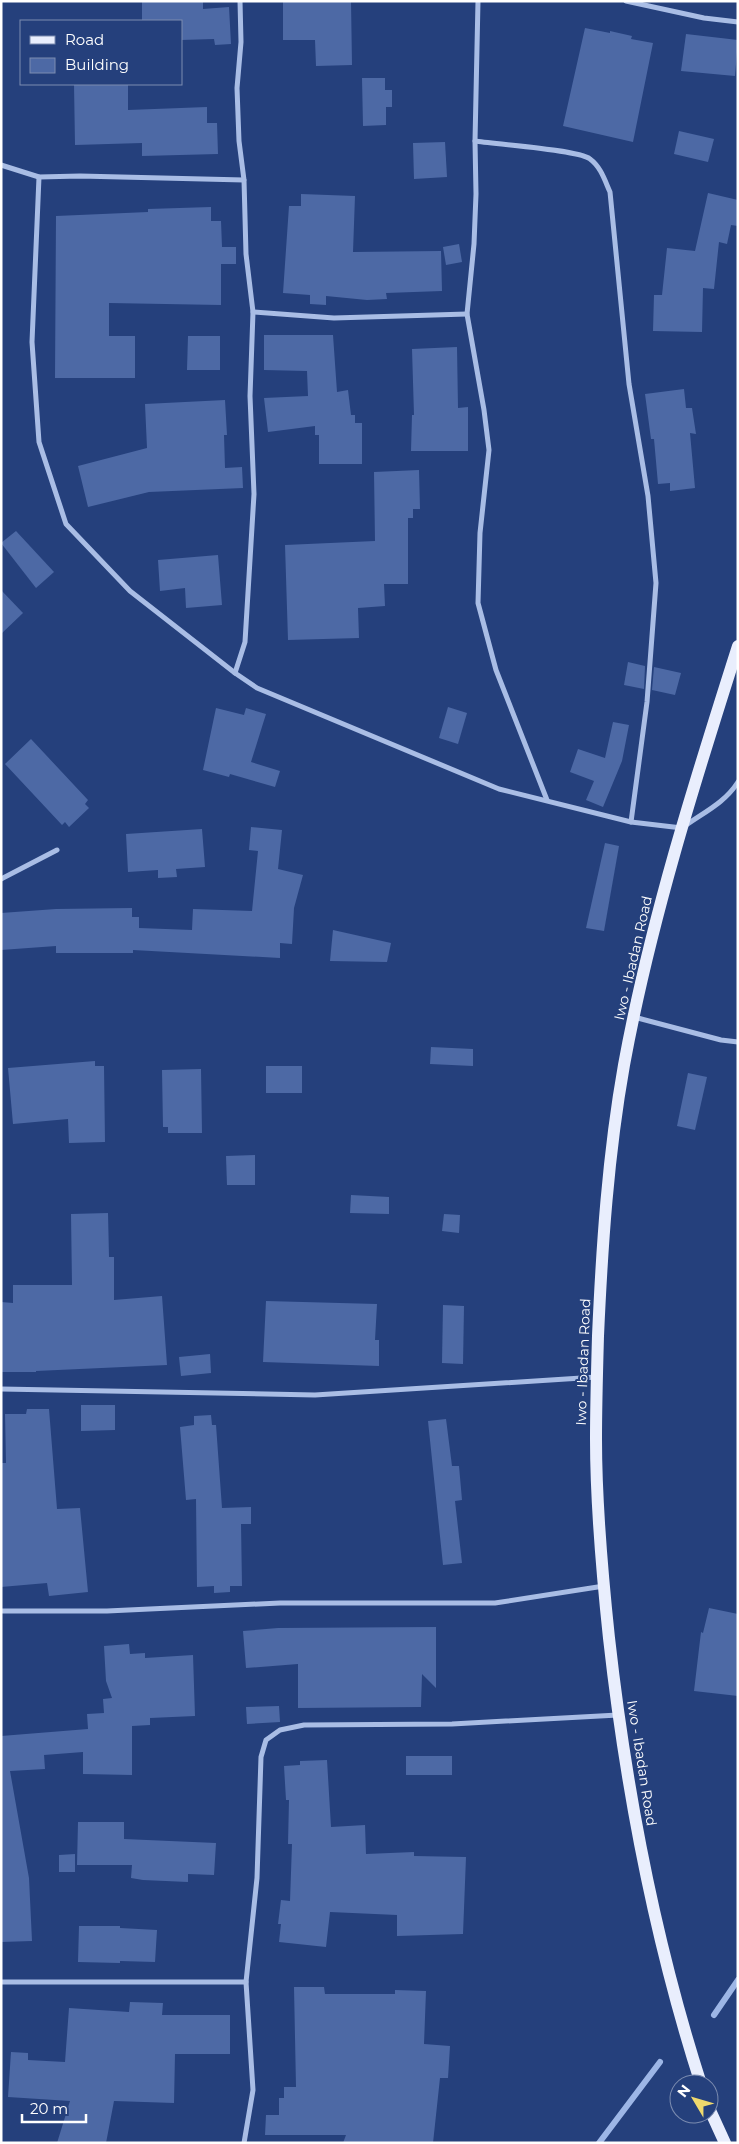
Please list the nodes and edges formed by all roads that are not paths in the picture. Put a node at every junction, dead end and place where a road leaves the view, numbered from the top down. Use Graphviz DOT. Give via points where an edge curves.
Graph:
graph roads {
  1 [pos="240,1"];
  2 [pos="478,1"];
  3 [pos="626,1"];
  4 [pos="738,22"];
  5 [pos="474,141"];
  6 [pos="1,165"];
  7 [pos="39,177"];
  8 [pos="244,180"];
  9 [pos="253,312"];
  10 [pos="467,314"];
  11 [pos="738,646"];
  12 [pos="235,673"];
  13 [pos="738,782"];
  14 [pos="547,800"];
  15 [pos="631,822"];
  16 [pos="682,828"];
  17 [pos="57,850"];
  18 [pos="1,878"];
  19 [pos="634,1017"];
  20 [pos="738,1042"];
  21 [pos="597,1377"];
  22 [pos="1,1388"];
  23 [pos="604,1586"];
  24 [pos="1,1611"];
  25 [pos="618,1715"];
  26 [pos="1,1982"];
  27 [pos="246,1982"];
  28 [pos="698,2074"];
  29 [pos="716,2124"];
  30 [pos="244,2143"];
  31 [pos="725,2143"];
  1 -- 8 [label="street" via="237,88"];
  2 -- 5 [label="street"];
  3 -- 4 [label="street"];
  5 -- 10 [label="street" via="474,244"];
  5 -- 15 [label="street" via="590,158 602,172 610,192 629,384 648,496 656,583 647,702"];
  6 -- 7 [label="street"];
  7 -- 8 [label="street"];
  7 -- 12 [label="street" via="32,342 39,442 66,524 130,591"];
  8 -- 9 [label="street" via="246,254"];
  9 -- 10 [label="street" via="334,318"];
  9 -- 12 [label="street" via="250,396 254,494 245,642"];
  10 -- 14 [label="street" via="489,450 480,533 478,604 496,670"];
  11 -- 16 [label="main road, Iwo - Ibadan Road"];
  12 -- 14 [label="street" via="257,688 498,789"];
  13 -- 16 [label="street" via="724,801"];
  14 -- 15 [label="street"];
  15 -- 16 [label="street"];
  16 -- 19 [label="main road, Iwo - Ibadan Road"];
  17 -- 18 [label="street"];
  19 -- 20 [label="street"];
  19 -- 21 [label="main road, Iwo - Ibadan Road" via="609,1173 601,1248"];
  21 -- 22 [label="street" via="315,1395"];
  21 -- 23 [label="main road, Iwo - Ibadan Road" via="596,1442"];
  23 -- 24 [label="street" via="495,1603 280,1603 107,1611"];
  23 -- 25 [label="main road, Iwo - Ibadan Road"];
  25 -- 27 [label="street" via="452,1724 304,1725 280,1730 266,1740 261,1757 257,1878"];
  25 -- 28 [label="main road, Iwo - Ibadan Road" via="658,1935"];
  26 -- 27 [label="street"];
  27 -- 30 [label="street" via="253,2090"];
  29 -- 31 [label="main road"];
}
